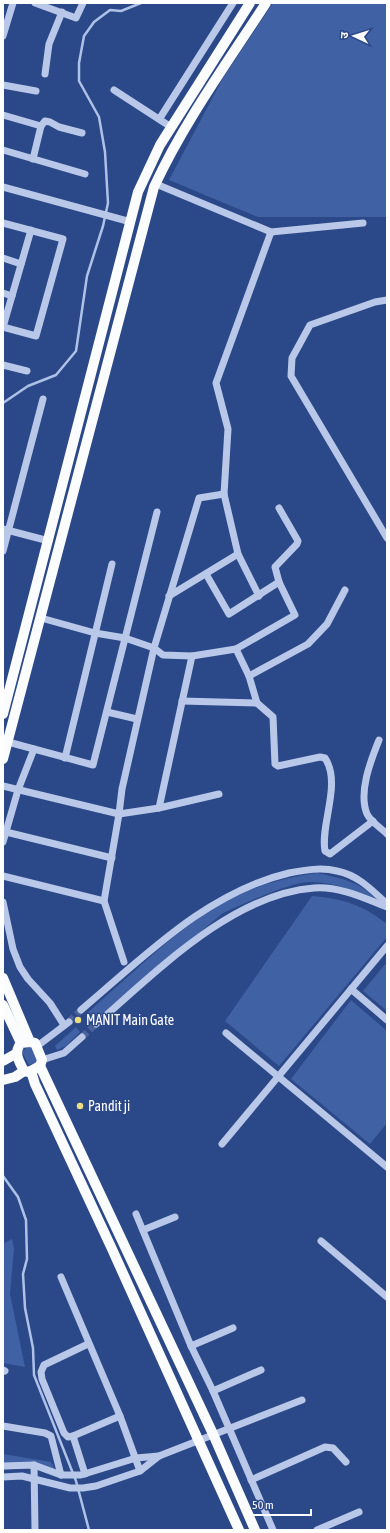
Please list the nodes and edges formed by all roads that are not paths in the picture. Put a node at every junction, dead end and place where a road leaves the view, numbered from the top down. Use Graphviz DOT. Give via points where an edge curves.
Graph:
graph roads {
  1 [pos="13,3"];
  2 [pos="35,3"];
  3 [pos="82,3"];
  4 [pos="233,3"];
  5 [pos="250,3"];
  6 [pos="266,3"];
  7 [pos="48,5"];
  8 [pos="62,12"];
  9 [pos="3,36"];
  10 [pos="224,45"];
  11 [pos="235,50"];
  12 [pos="45,74"];
  13 [pos="3,86"];
  14 [pos="114,90"];
  15 [pos="36,91"];
  16 [pos="3,115"];
  17 [pos="160,118"];
  18 [pos="41,126"];
  19 [pos="171,127"];
  20 [pos="82,133"];
  21 [pos="3,150"];
  22 [pos="33,159"];
  23 [pos="85,174"];
  24 [pos="156,184"];
  25 [pos="3,187"];
  26 [pos="3,222"];
  27 [pos="131,222"];
  28 [pos="362,223"];
  29 [pos="31,230"];
  30 [pos="271,232"];
  31 [pos="3,258"];
  32 [pos="21,264"];
  33 [pos="3,293"];
  34 [pos="12,296"];
  35 [pos="387,300"];
  36 [pos="3,327"];
  37 [pos="3,364"];
  38 [pos="27,371"];
  39 [pos="44,399"];
  40 [pos="224,494"];
  41 [pos="279,508"];
  42 [pos="157,512"];
  43 [pos="6,530"];
  44 [pos="387,538"];
  45 [pos="48,541"];
  46 [pos="3,551"];
  47 [pos="238,554"];
  48 [pos="112,564"];
  49 [pos="206,574"];
  50 [pos="279,582"];
  51 [pos="345,590"];
  52 [pos="169,596"];
  53 [pos="259,596"];
  54 [pos="40,618"];
  55 [pos="96,633"];
  56 [pos="125,638"];
  57 [pos="154,648"];
  58 [pos="236,649"];
  59 [pos="192,656"];
  60 [pos="249,676"];
  61 [pos="182,701"];
  62 [pos="257,703"];
  63 [pos="107,712"];
  64 [pos="3,714"];
  65 [pos="137,719"];
  66 [pos="379,740"];
  67 [pos="8,742"];
  68 [pos="34,749"];
  69 [pos="65,758"];
  70 [pos="3,759"];
  71 [pos="3,786"];
  72 [pos="18,790"];
  73 [pos="219,794"];
  74 [pos="160,808"];
  75 [pos="119,814"];
  76 [pos="373,821"];
  77 [pos="6,832"];
  78 [pos="387,834"];
  79 [pos="3,842"];
  80 [pos="112,858"];
  81 [pos="3,876"];
  82 [pos="104,901"];
  83 [pos="3,902"];
  84 [pos="387,904"];
  85 [pos="387,907"];
  86 [pos="387,946"];
  87 [pos="124,962"];
  88 [pos="3,978"];
  89 [pos="351,989"];
  90 [pos="3,1005"];
  91 [pos="81,1010"];
  92 [pos="387,1020"];
  93 [pos="96,1024"];
  94 [pos="226,1034"];
  95 [pos="82,1037"];
  96 [pos="26,1046"];
  97 [pos="3,1062"];
  98 [pos="35,1067"];
  99 [pos="278,1077"];
  100 [pos="3,1080"];
  101 [pos="222,1144"];
  102 [pos="387,1167"];
  103 [pos="136,1214"];
  104 [pos="175,1217"];
  105 [pos="143,1230"];
  106 [pos="321,1241"];
  107 [pos="60,1277"];
  108 [pos="387,1297"];
  109 [pos="233,1328"];
  110 [pos="88,1344"];
  111 [pos="191,1346"];
  112 [pos="261,1370"];
  113 [pos="213,1391"];
  114 [pos="302,1400"];
  115 [pos="120,1416"];
  116 [pos="3,1426"];
  117 [pos="229,1430"];
  118 [pos="213,1434"];
  119 [pos="73,1436"];
  120 [pos="199,1441"];
  121 [pos="159,1456"];
  122 [pos="136,1458"];
  123 [pos="346,1462"];
  124 [pos="34,1465"];
  125 [pos="3,1466"];
  126 [pos="140,1471"];
  127 [pos="83,1474"];
  128 [pos="65,1475"];
  129 [pos="3,1478"];
  130 [pos="34,1478"];
  131 [pos="251,1480"];
  132 [pos="358,1512"];
  133 [pos="35,1530"];
  134 [pos="239,1530"];
  135 [pos="255,1530"];
  136 [pos="273,1530"];
  137 [pos="318,1530"];
  1 -- 9 [label="street"];
  2 -- 7 [label="street"];
  3 -- 8 [label="street" via="76,18"];
  4 -- 17 [label="street"];
  5 -- 10 [label="main road"];
  6 -- 11 [label="main road"];
  7 -- 8 [label="street"];
  8 -- 12 [label="street" via="49,44"];
  10 -- 11 [label="main road"];
  10 -- 19 [label="main road"];
  11 -- 24 [label="main road" via="203,99"];
  13 -- 15 [label="street"];
  14 -- 17 [label="street"];
  16 -- 18 [label="street"];
  17 -- 19 [label="street"];
  18 -- 20 [label="street" via="45,121"];
  18 -- 22 [label="street"];
  19 -- 27 [label="main road" via="148,167 138,192"];
  21 -- 22 [label="street"];
  22 -- 23 [label="street"];
  24 -- 30 [label="street"];
  24 -- 54 [label="main road"];
  25 -- 27 [label="street"];
  26 -- 29 [label="street"];
  27 -- 45 [label="main road"];
  28 -- 30 [label="street"];
  29 -- 32 [label="street"];
  29 -- 36 [label="street" via="63,239 36,336"];
  30 -- 40 [label="street" via="216,383 228,429"];
  31 -- 32 [label="street"];
  32 -- 34 [label="street"];
  33 -- 34 [label="street"];
  34 -- 36 [label="street"];
  35 -- 44 [label="street" via="374,302 310,325 292,358 291,376"];
  37 -- 38 [label="street"];
  39 -- 43 [label="street"];
  40 -- 47 [label="street"];
  40 -- 52 [label="street" via="198,498"];
  41 -- 50 [label="street" via="298,543 275,567"];
  42 -- 56 [label="street"];
  43 -- 45 [label="street"];
  43 -- 46 [label="street"];
  45 -- 64 [label="main road"];
  47 -- 49 [label="street"];
  47 -- 53 [label="street"];
  48 -- 55 [label="street"];
  49 -- 52 [label="street"];
  49 -- 53 [label="street" via="229,614"];
  50 -- 53 [label="street"];
  50 -- 58 [label="street" via="295,615"];
  51 -- 60 [label="street" via="327,624 308,644"];
  52 -- 57 [label="street"];
  54 -- 55 [label="street"];
  54 -- 67 [label="main road"];
  55 -- 56 [label="street"];
  55 -- 69 [label="street"];
  56 -- 57 [label="street"];
  56 -- 63 [label="street"];
  57 -- 59 [label="street" via="163,655"];
  57 -- 65 [label="street"];
  58 -- 59 [label="street"];
  58 -- 60 [label="street"];
  59 -- 61 [label="street"];
  60 -- 62 [label="street"];
  61 -- 62 [label="street"];
  61 -- 74 [label="street"];
  62 -- 76 [label="street" via="273,717 275,764 278,766 320,757 325,758 328,763 331,785 324,848 327,853 330,854"];
  63 -- 65 [label="street"];
  63 -- 69 [label="street" via="93,765"];
  65 -- 75 [label="street"];
  66 -- 76 [label="street" via="368,767 365,790 367,814"];
  67 -- 68 [label="street"];
  67 -- 70 [label="main road"];
  68 -- 69 [label="street"];
  68 -- 72 [label="street"];
  71 -- 72 [label="street"];
  72 -- 75 [label="street"];
  72 -- 77 [label="street"];
  73 -- 74 [label="street"];
  74 -- 75 [label="street"];
  75 -- 80 [label="street"];
  76 -- 78 [label="street"];
  77 -- 79 [label="street"];
  77 -- 80 [label="street"];
  80 -- 82 [label="street"];
  81 -- 82 [label="street"];
  82 -- 87 [label="street"];
  83 -- 96 [label="street" via="13,949 22,971 66,1024"];
  84 -- 91 [label="street" via="358,879 337,871 310,869 277,876 240,889 177,929"];
  85 -- 93 [label="street" via="340,890 315,888 283,893 254,904 195,940"];
  86 -- 89 [label="street"];
  88 -- 96 [label="main road"];
  89 -- 92 [label="street"];
  89 -- 99 [label="street"];
  90 -- 96 [label="main road"];
  94 -- 99 [label="street"];
  95 -- 98 [label="street" via="64,1053"];
  96 -- 97 [label="main road"];
  96 -- 98 [label="main road"];
  96 -- 98 [label="main road" via="18,1059"];
  98 -- 100 [label="main road"];
  98 -- 118 [label="main road"];
  98 -- 120 [label="main road" via="36,1084"];
  99 -- 101 [label="street"];
  99 -- 102 [label="street"];
  103 -- 105 [label="street"];
  104 -- 105 [label="street"];
  105 -- 111 [label="street"];
  106 -- 108 [label="street"];
  107 -- 110 [label="street"];
  109 -- 111 [label="street"];
  110 -- 115 [label="street"];
  110 -- 119 [label="street" via="44,1365 41,1372 64,1433 68,1437"];
  111 -- 113 [label="street"];
  112 -- 113 [label="street"];
  113 -- 117 [label="street"];
  114 -- 117 [label="street"];
  115 -- 119 [label="street"];
  115 -- 122 [label="street"];
  116 -- 128 [label="street" via="51,1436"];
  117 -- 118 [label="street"];
  117 -- 131 [label="street"];
  118 -- 120 [label="street"];
  118 -- 135 [label="main road"];
  119 -- 127 [label="street"];
  120 -- 121 [label="street"];
  120 -- 134 [label="main road"];
  121 -- 122 [label="street"];
  121 -- 126 [label="street"];
  122 -- 126 [label="street"];
  122 -- 127 [label="street"];
  123 -- 131 [label="street" via="333,1448 325,1447"];
  124 -- 125 [label="street"];
  124 -- 128 [label="street"];
  124 -- 130 [label="street"];
  126 -- 130 [label="street" via="84,1488 70,1488"];
  127 -- 128 [label="street"];
  129 -- 130 [label="street"];
  130 -- 133 [label="street"];
  131 -- 136 [label="street"];
  132 -- 137 [label="street"];
}
